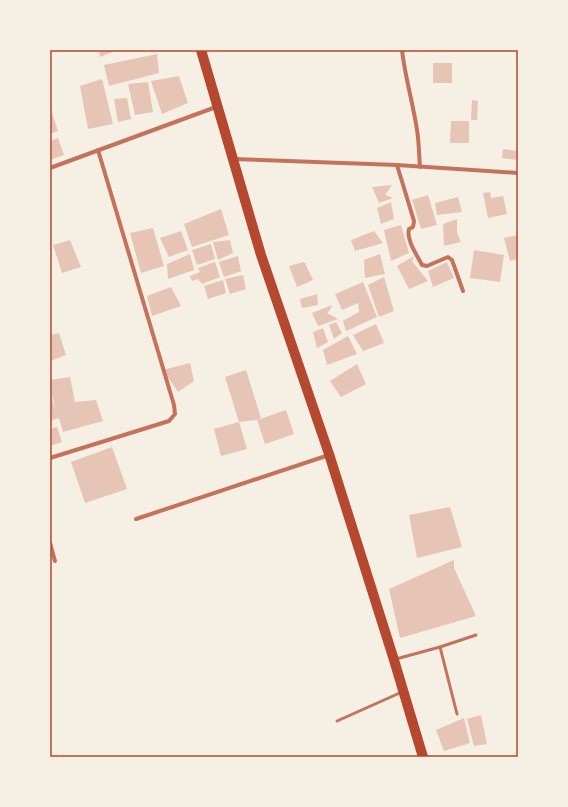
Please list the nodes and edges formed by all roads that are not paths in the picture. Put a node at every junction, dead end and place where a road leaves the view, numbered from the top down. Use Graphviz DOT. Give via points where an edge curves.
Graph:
graph roads {
  1 [pos="201,50"];
  2 [pos="402,50"];
  3 [pos="216,107"];
  4 [pos="98,150"];
  5 [pos="232,159"];
  6 [pos="396,165"];
  7 [pos="420,167"];
  8 [pos="50,168"];
  9 [pos="518,172"];
  10 [pos="463,291"];
  11 [pos="329,454"];
  12 [pos="50,458"];
  13 [pos="136,519"];
  14 [pos="50,543"];
  15 [pos="55,561"];
  16 [pos="476,635"];
  17 [pos="440,647"];
  18 [pos="394,660"];
  19 [pos="404,692"];
  20 [pos="457,714"];
  21 [pos="337,721"];
  22 [pos="423,757"];
  1 -- 3 [label="main road"];
  2 -- 7 [label="street" via="417,131"];
  3 -- 4 [label="street"];
  3 -- 5 [label="main road"];
  4 -- 8 [label="street"];
  4 -- 12 [label="street" via="175,414 169,421"];
  5 -- 6 [label="street"];
  5 -- 11 [label="main road" via="261,255"];
  6 -- 7 [label="street"];
  6 -- 10 [label="street" via="414,221 408,234 422,264 427,266 450,258"];
  7 -- 9 [label="street"];
  11 -- 13 [label="street"];
  11 -- 18 [label="main road"];
  14 -- 15 [label="street"];
  16 -- 17 [label="lane"];
  17 -- 18 [label="lane"];
  17 -- 20 [label="lane"];
  18 -- 19 [label="main road"];
  19 -- 21 [label="lane"];
  19 -- 22 [label="main road"];
}
